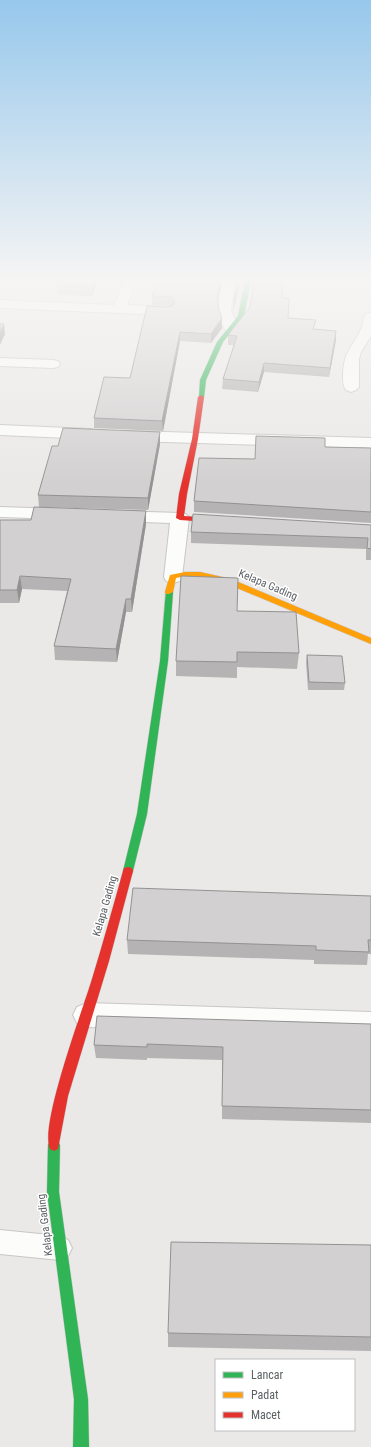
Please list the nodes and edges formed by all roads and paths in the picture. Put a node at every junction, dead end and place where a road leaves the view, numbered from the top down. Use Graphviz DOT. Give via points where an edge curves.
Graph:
graph roads {
  1 [pos="217,349"];
  2 [pos="356,349"];
  3 [pos="353,354"];
  4 [pos="371,355"];
  5 [pos="0,362"];
  6 [pos="53,364"];
  7 [pos="351,387"];
  8 [pos="0,430"];
  9 [pos="195,439"];
  10 [pos="371,443"];
  11 [pos="0,512"];
  12 [pos="180,518"];
  13 [pos="234,522"];
  14 [pos="173,577"];
  15 [pos="371,641"];
  16 [pos="87,1015"];
  17 [pos="371,1024"];
  18 [pos="0,1242"];
  19 [pos="60,1248"];
  20 [pos="81,1447"];
  1 -- 9 [label="street" via="203,380"];
  2 -- 3 [label="street"];
  3 -- 4 [label="street"];
  3 -- 7 [label="street"];
  5 -- 6 [label="street"];
  8 -- 9 [label="street"];
  9 -- 10 [label="street"];
  9 -- 12 [label="street"];
  11 -- 12 [label="street"];
  12 -- 13 [label="street"];
  12 -- 14 [label="street"];
  14 -- 15 [label="street, Kelapa Gading" via="200,574 228,581"];
  14 -- 16 [label="street, Kelapa Gading" via="142,814"];
  16 -- 17 [label="street"];
  16 -- 19 [label="street, Kelapa Gading" via="64,1083 54,1132 53,1192"];
  18 -- 19 [label="lane"];
  19 -- 20 [label="street, Kelapa Gading" via="81,1399"];
}
